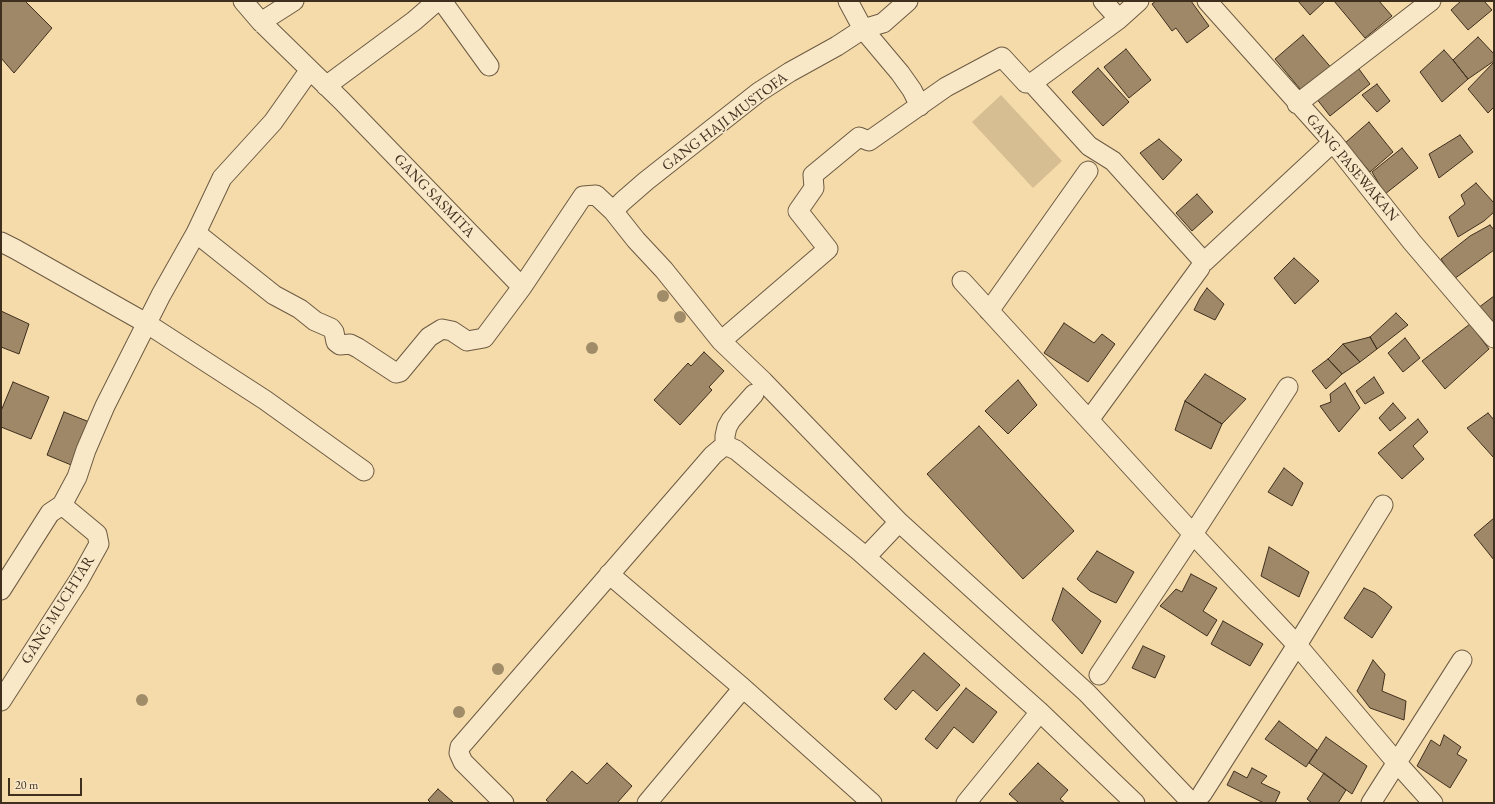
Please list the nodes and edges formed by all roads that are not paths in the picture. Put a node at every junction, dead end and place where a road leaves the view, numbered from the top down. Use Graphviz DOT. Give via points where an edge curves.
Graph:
graph roads {
  1 [pos="243,1"];
  2 [pos="294,1"];
  3 [pos="438,1"];
  4 [pos="442,1"];
  5 [pos="848,1"];
  6 [pos="908,1"];
  7 [pos="1103,1"];
  8 [pos="1139,1"];
  9 [pos="1207,1"];
  10 [pos="1431,1"];
  11 [pos="1119,19"];
  12 [pos="261,22"];
  13 [pos="863,29"];
  14 [pos="489,66"];
  15 [pos="309,71"];
  16 [pos="1032,83"];
  17 [pos="326,86"];
  18 [pos="1297,104"];
  19 [pos="920,106"];
  20 [pos="1333,142"];
  21 [pos="1088,171"];
  22 [pos="613,211"];
  23 [pos="196,233"];
  24 [pos="1,242"];
  25 [pos="1200,268"];
  26 [pos="962,281"];
  27 [pos="522,287"];
  28 [pos="989,311"];
  29 [pos="146,323"];
  30 [pos="1494,338"];
  31 [pos="721,341"];
  32 [pos="1288,387"];
  33 [pos="754,394"];
  34 [pos="1089,420"];
  35 [pos="725,445"];
  36 [pos="364,471"];
  37 [pos="62,506"];
  38 [pos="1383,506"];
  39 [pos="900,522"];
  40 [pos="1193,534"];
  41 [pos="866,557"];
  42 [pos="609,574"];
  43 [pos="1,590"];
  44 [pos="1297,645"];
  45 [pos="1462,660"];
  46 [pos="1099,675"];
  47 [pos="743,688"];
  48 [pos="1,701"];
  49 [pos="1040,712"];
  50 [pos="1397,763"];
  51 [pos="1197,798"];
  52 [pos="504,803"];
  53 [pos="647,803"];
  54 [pos="872,803"];
  55 [pos="966,803"];
  56 [pos="1135,803"];
  57 [pos="1370,803"];
  58 [pos="1433,803"];
  1 -- 12 [label="street, GANG SASMITA"];
  2 -- 12 [label="street"];
  3 -- 17 [label="street"];
  4 -- 14 [label="street"];
  5 -- 13 [label="street"];
  6 -- 13 [label="street, GANG HAJI MUSTOFA" via="883,23"];
  7 -- 11 [label="street"];
  8 -- 11 [label="street"];
  9 -- 18 [label="street, GANG PASEWAKAN"];
  10 -- 18 [label="street"];
  11 -- 16 [label="street"];
  12 -- 15 [label="street, GANG SASMITA"];
  13 -- 19 [label="street" via="904,78"];
  13 -- 22 [label="street, GANG HAJI MUSTOFA" via="760,92"];
  15 -- 17 [label="street, GANG SASMITA"];
  15 -- 23 [label="street" via="273,122 222,178"];
  16 -- 19 [label="street" via="1026,83 1002,57 946,88"];
  16 -- 20 [label="street" via="1089,146 1113,161 1204,262"];
  17 -- 27 [label="street, GANG SASMITA"];
  18 -- 20 [label="street, GANG PASEWAKAN"];
  19 -- 31 [label="street" via="869,141 859,137 814,175 814,188 798,211 828,249"];
  20 -- 30 [label="street, GANG PASEWAKAN" via="1412,242"];
  21 -- 28 [label="street"];
  22 -- 27 [label="street" via="596,195 582,196"];
  22 -- 31 [label="street"];
  23 -- 27 [label="street" via="274,295 331,328 336,342 340,345 350,344 396,373 400,372 428,337 442,330 452,331 467,341 484,338"];
  23 -- 29 [label="street"];
  24 -- 29 [label="street"];
  25 -- 34 [label="street"];
  26 -- 28 [label="street"];
  28 -- 34 [label="street"];
  29 -- 36 [label="street" via="265,400"];
  29 -- 37 [label="street" via="105,406"];
  31 -- 39 [label="street"];
  32 -- 40 [label="street"];
  33 -- 35 [label="street" via="731,420 725,436"];
  34 -- 40 [label="street"];
  35 -- 41 [label="street" via="736,450"];
  35 -- 42 [label="street" via="713,455"];
  37 -- 43 [label="street" via="50,513"];
  37 -- 48 [label="street, GANG MUCHTAR" via="96,534 99,544 79,580"];
  38 -- 44 [label="street"];
  39 -- 41 [label="street"];
  39 -- 51 [label="street" via="1087,693"];
  40 -- 44 [label="street"];
  40 -- 46 [label="street"];
  41 -- 49 [label="street"];
  42 -- 47 [label="street"];
  42 -- 52 [label="street" via="460,747 459,753 463,762"];
  44 -- 50 [label="street"];
  44 -- 51 [label="street"];
  45 -- 50 [label="street"];
  47 -- 53 [label="street"];
  47 -- 54 [label="street"];
  49 -- 55 [label="street"];
  49 -- 56 [label="street"];
  50 -- 57 [label="street"];
  50 -- 58 [label="street"];
}
